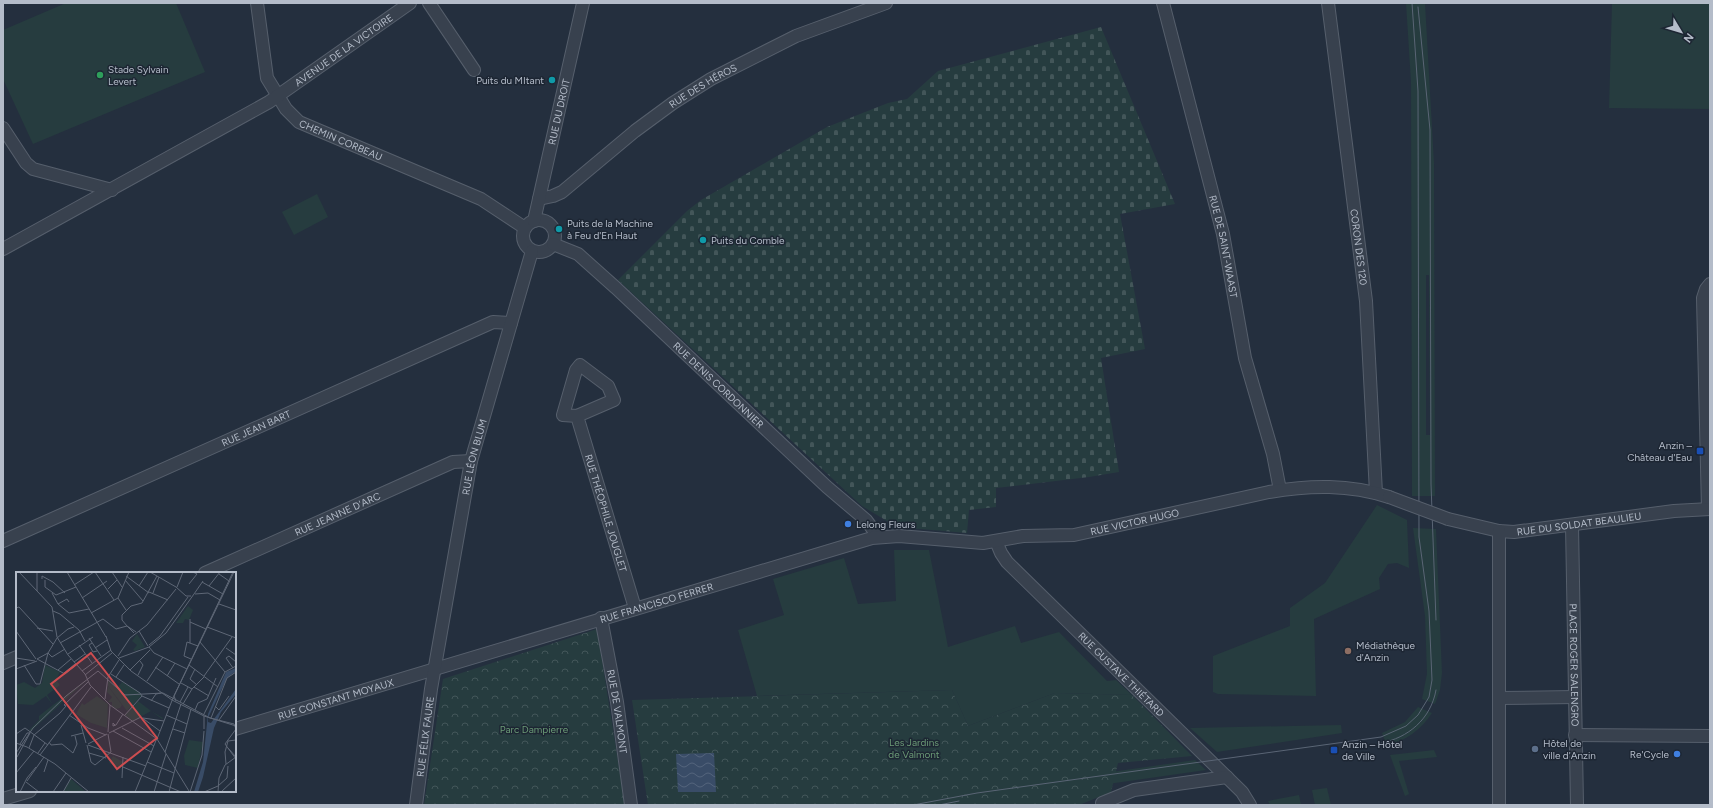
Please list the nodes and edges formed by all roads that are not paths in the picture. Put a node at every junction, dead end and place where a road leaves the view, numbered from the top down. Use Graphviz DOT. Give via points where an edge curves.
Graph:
graph roads {
  1 [pos="257,3"];
  2 [pos="410,3"];
  3 [pos="429,3"];
  4 [pos="583,3"];
  5 [pos="886,3"];
  6 [pos="1163,3"];
  7 [pos="1328,3"];
  8 [pos="474,70"];
  9 [pos="278,97"];
  10 [pos="3,128"];
  11 [pos="112,190"];
  12 [pos="539,199"];
  13 [pos="530,224"];
  14 [pos="553,244"];
  15 [pos="3,249"];
  16 [pos="532,251"];
  17 [pos="1710,284"];
  18 [pos="511,323"];
  19 [pos="577,416"];
  20 [pos="471,461"];
  21 [pos="1280,490"];
  22 [pos="1376,493"];
  23 [pos="1709,510"];
  24 [pos="1448,519"];
  25 [pos="1572,525"];
  26 [pos="1499,531"];
  27 [pos="878,536"];
  28 [pos="3,541"];
  29 [pos="996,541"];
  30 [pos="207,572"];
  31 [pos="635,608"];
  32 [pos="601,618"];
  33 [pos="16,657"];
  34 [pos="3,663"];
  35 [pos="435,668"];
  36 [pos="1499,698"];
  37 [pos="1574,698"];
  38 [pos="236,729"];
  39 [pos="1575,735"];
  40 [pos="1710,736"];
  41 [pos="1227,777"];
  42 [pos="27,792"];
  43 [pos="3,799"];
  44 [pos="1102,804"];
  45 [pos="416,805"];
  46 [pos="631,805"];
  47 [pos="1250,805"];
  48 [pos="1499,805"];
  49 [pos="1577,805"];
  1 -- 9 [label="street, CHEMIN CORBEAU" via="265,72"];
  2 -- 9 [label="street, AVENUE DE LA VICTOIRE"];
  3 -- 8 [label="street"];
  4 -- 12 [label="street, RUE DU DROIT"];
  5 -- 12 [label="street, RUE DES HÉROS" via="796,36 712,78 635,131 562,192"];
  6 -- 21 [label="street, RUE DE SAINT-WAAST" via="1223,234 1245,358 1271,447"];
  7 -- 22 [label="street, CORON DES 120" via="1366,301"];
  9 -- 11 [label="street"];
  9 -- 13 [label="street, CHEMIN CORBEAU" via="294,118 304,125 481,199"];
  10 -- 11 [label="street" via="26,163 33,169"];
  11 -- 15 [label="street"];
  12 -- 13 [label="street, RUE DU DROIT"];
  13 -- 14 [label="street" via="543,221 552,227"];
  13 -- 16 [label="street" via="523,241"];
  14 -- 16 [label="street" via="545,251"];
  14 -- 27 [label="street, RUE DENIS CORDONNIER" via="578,254 616,288 866,520"];
  16 -- 18 [label="street, RUE LÉON BLUM"];
  17 -- 23 [label="street" via="1703,298"];
  18 -- 20 [label="street, RUE LÉON BLUM"];
  18 -- 28 [label="street, RUE JEAN BART" via="493,322"];
  19 -- 19 [label="street" via="614,400 608,386 580,364 563,415"];
  19 -- 31 [label="street, RUE THÉOPHILE JOUGLET"];
  20 -- 30 [label="street, RUE JEANNE D'ARC" via="453,462"];
  20 -- 35 [label="street, RUE LÉON BLUM"];
  21 -- 22 [label="street, RUE VICTOR HUGO" via="1335,486"];
  21 -- 29 [label="street, RUE VICTOR HUGO" via="1083,534 1017,536"];
  22 -- 24 [label="street, RUE VICTOR HUGO, bridge"];
  23 -- 25 [label="street, RUE DU SOLDAT BEAULIEU" via="1674,511"];
  24 -- 26 [label="street, RUE DU SOLDAT BEAULIEU"];
  25 -- 26 [label="street, RUE DU SOLDAT BEAULIEU" via="1514,532"];
  25 -- 37 [label="street, PLACE ROGER SALENGRO"];
  26 -- 36 [label="street"];
  27 -- 29 [label="street, RUE VICTOR HUGO" via="976,543"];
  27 -- 31 [label="street, RUE FRANCISCO FERRER"];
  29 -- 41 [label="street, RUE GUSTAVE THIÉTARD" via="1000,553 1007,562"];
  31 -- 32 [label="street, RUE FRANCISCO FERRER"];
  32 -- 35 [label="street, RUE FRANCISCO FERRER"];
  32 -- 46 [label="street, RUE DE VALMONT" via="616,698"];
  33 -- 34 [label="street"];
  35 -- 38 [label="street, RUE CONSTANT MOYAUX"];
  35 -- 45 [label="street, RUE FÉLIX FAURE"];
  36 -- 37 [label="street"];
  36 -- 48 [label="street"];
  37 -- 39 [label="street, PLACE ROGER SALENGRO"];
  39 -- 40 [label="street"];
  39 -- 49 [label="street, PLACE ROGER SALENGRO"];
  41 -- 44 [label="street" via="1134,790"];
  41 -- 47 [label="street, RUE GUSTAVE THIÉTARD" via="1244,794"];
  42 -- 43 [label="street"];
}
